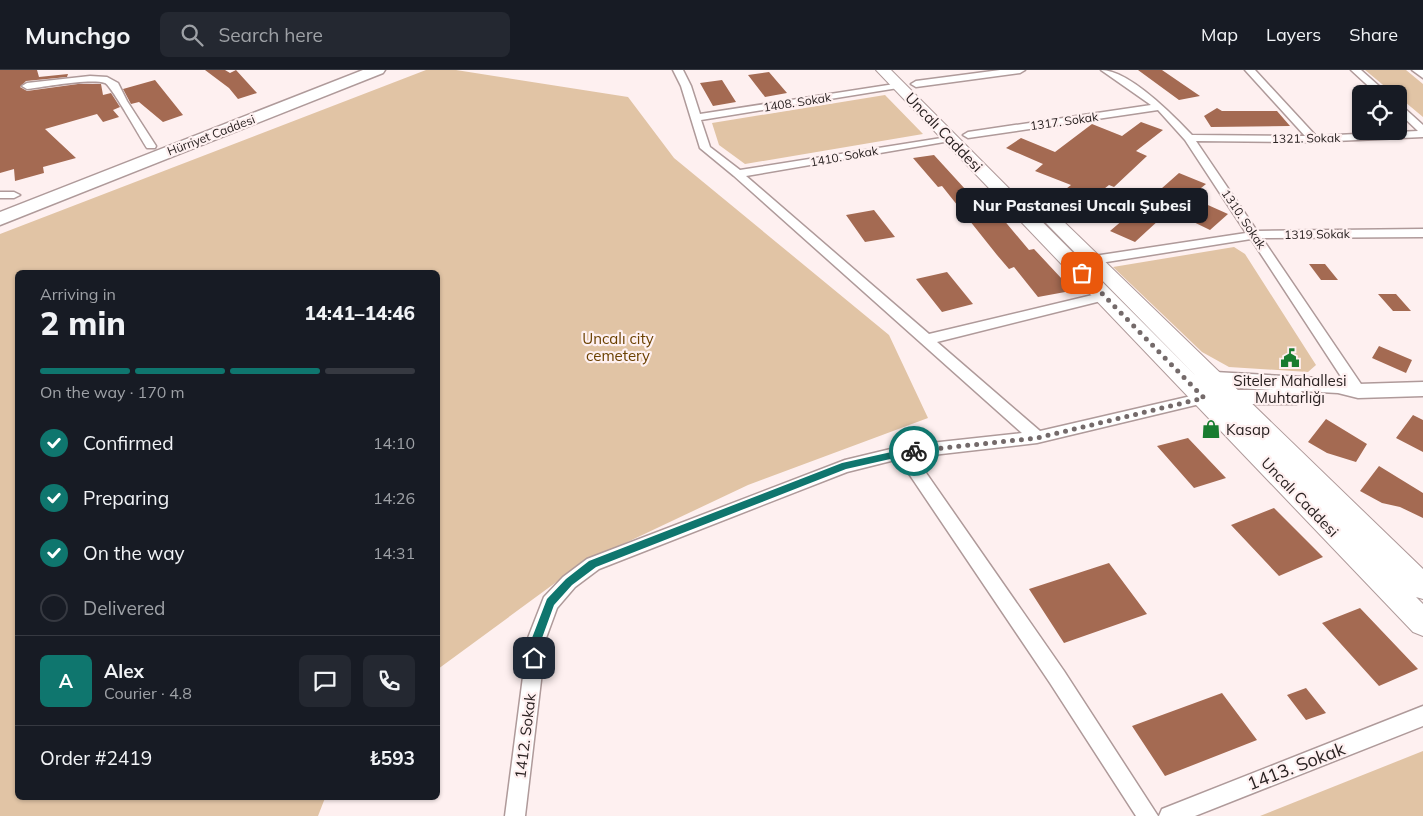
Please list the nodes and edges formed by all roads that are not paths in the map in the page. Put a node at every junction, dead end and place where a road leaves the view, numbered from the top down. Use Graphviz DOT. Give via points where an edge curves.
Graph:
graph roads {
  1 [pos="349,70"];
  2 [pos="377,70"];
  3 [pos="678,70"];
  4 [pos="883,70"];
  5 [pos="1020,70"];
  6 [pos="1106,70"];
  7 [pos="1250,70"];
  8 [pos="1356,70"];
  9 [pos="1417,70"];
  10 [pos="1423,75"];
  11 [pos="905,80"];
  12 [pos="1373,85"];
  13 [pos="27,86"];
  14 [pos="1160,107"];
  15 [pos="1407,115"];
  16 [pos="696,118"];
  17 [pos="1423,130"];
  18 [pos="1423,134"];
  19 [pos="959,137"];
  20 [pos="1189,138"];
  21 [pos="1313,139"];
  22 [pos="151,146"];
  23 [pos="738,174"];
  24 [pos="5,197"];
  25 [pos="0,219"];
  26 [pos="1423,233"];
  27 [pos="1255,235"];
  28 [pos="1094,260"];
  29 [pos="1105,296"];
  30 [pos="925,340"];
  31 [pos="1423,389"];
  32 [pos="1216,391"];
  33 [pos="1358,391"];
  34 [pos="1037,438"];
  35 [pos="902,452"];
  36 [pos="1423,587"];
  37 [pos="1423,623"];
  38 [pos="1423,716"];
  39 [pos="515,816"];
  40 [pos="1148,816"];
  41 [pos="1169,816"];
  1 -- 22 [label="highway"];
  2 -- 25 [label="highway, Hürriyet Caddesi"];
  3 -- 16 [label="street"];
  4 -- 11 [label="main road, Uncalı Caddesi"];
  5 -- 11 [label="street, 1408. Sokak"];
  6 -- 14 [label="street, 1310. Sokak"];
  7 -- 21 [label="street"];
  8 -- 12 [label="street"];
  9 -- 10 [label="street"];
  11 -- 16 [label="street, 1408. Sokak"];
  11 -- 19 [label="main road, Uncalı Caddesi"];
  13 -- 22 [label="street" via="107,80 115,85"];
  14 -- 19 [label="street, 1317. Sokak"];
  14 -- 20 [label="street, 1310. Sokak"];
  15 -- 17 [label="street"];
  16 -- 23 [label="street" via="705,148"];
  18 -- 21 [label="street, 1321. Sokak"];
  19 -- 23 [label="street, 1410. Sokak"];
  19 -- 28 [label="main road, Uncalı Caddesi"];
  19 -- 29 [label="main road, Uncalı Caddesi"];
  20 -- 21 [label="street, 1321. Sokak"];
  20 -- 27 [label="street, 1310. Sokak"];
  22 -- 24 [label="highway"];
  23 -- 30 [label="street"];
  26 -- 27 [label="street, 1319 Sokak"];
  27 -- 28 [label="street, 1319 Sokak"];
  27 -- 33 [label="street, 1310. Sokak"];
  28 -- 32 [label="main road, Uncalı Caddesi"];
  29 -- 30 [label="street"];
  29 -- 32 [label="main road, Uncalı Caddesi"];
  30 -- 34 [label="street"];
  31 -- 33 [label="street"];
  32 -- 33 [label="street" via="1339,397"];
  32 -- 34 [label="street, 1412. Sokak"];
  32 -- 36 [label="main road, Uncalı Caddesi"];
  32 -- 37 [label="main road, Uncalı Caddesi"];
  34 -- 35 [label="street, 1412. Sokak"];
  35 -- 39 [label="street, 1412. Sokak" via="845,466 592,564 569,582 550,602 537,638"];
  35 -- 40 [label="street"];
  38 -- 41 [label="street, 1413. Sokak"];
}
